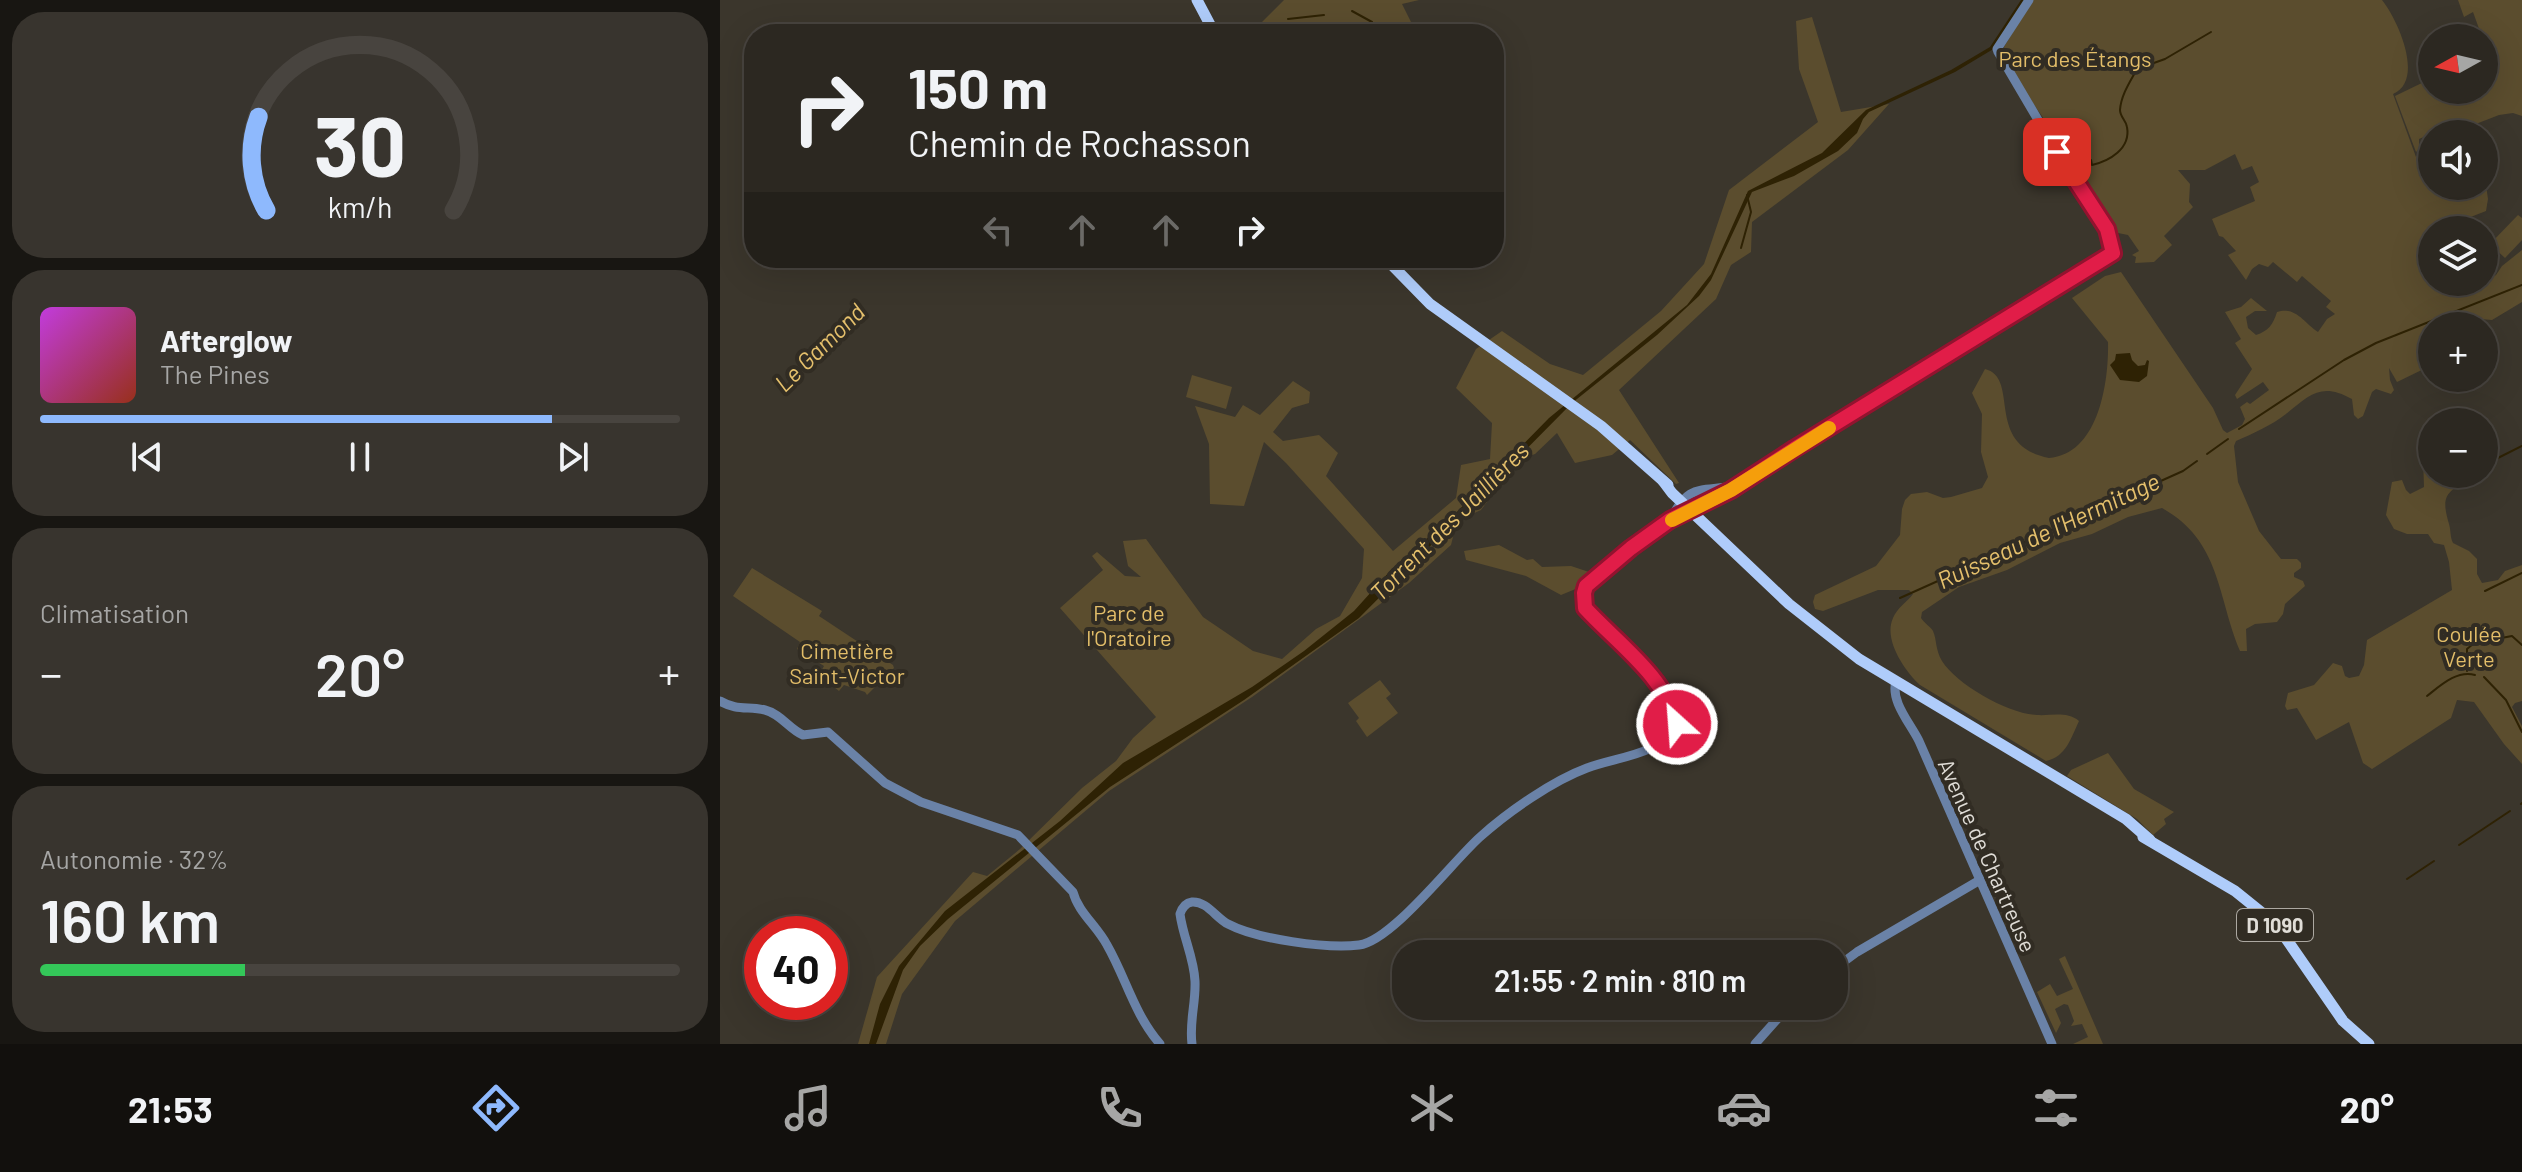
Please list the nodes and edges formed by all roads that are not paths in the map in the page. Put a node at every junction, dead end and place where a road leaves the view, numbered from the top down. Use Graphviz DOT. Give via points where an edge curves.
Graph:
graph roads {
  1 [pos="1197,0"];
  2 [pos="2029,0"];
  3 [pos="1210,24"];
  4 [pos="1395,268"];
  5 [pos="1688,504"];
  6 [pos="1896,681"];
  7 [pos="720,701"];
  8 [pos="1980,880"];
  9 [pos="1848,959"];
  10 [pos="1776,1020"];
  11 [pos="1160,1044"];
  12 [pos="1192,1044"];
  13 [pos="1755,1044"];
  14 [pos="2052,1044"];
  15 [pos="2369,1044"];
  1 -- 3 [label="main road"];
  2 -- 5 [label="street" via="1997,49 2107,229 2113,253 1737,485 1710,494 1696,489"];
  4 -- 5 [label="main road, D 1090" via="1430,304 1609,432"];
  5 -- 6 [label="main road, D 1090" via="1789,604"];
  5 -- 12 [label="street" via="1602,571 1584,593 1585,608 1664,693 1677,724 1672,734 1654,747 1588,768 1534,798 1477,840 1401,918 1369,942 1326,945 1275,938 1225,923 1204,905 1187,904 1180,914 1195,982"];
  6 -- 8 [label="street, Avenue de Chartreuse" via="1898,702"];
  6 -- 15 [label="main road, D 1090" via="2235,891 2285,937 2343,1021"];
  7 -- 11 [label="street" via="765,710 803,735 828,732 885,783 921,802 1018,835 1073,892 1106,944 1141,1020"];
  8 -- 9 [label="street"];
  8 -- 14 [label="street, Avenue de Chartreuse"];
  10 -- 13 [label="street"];
}
